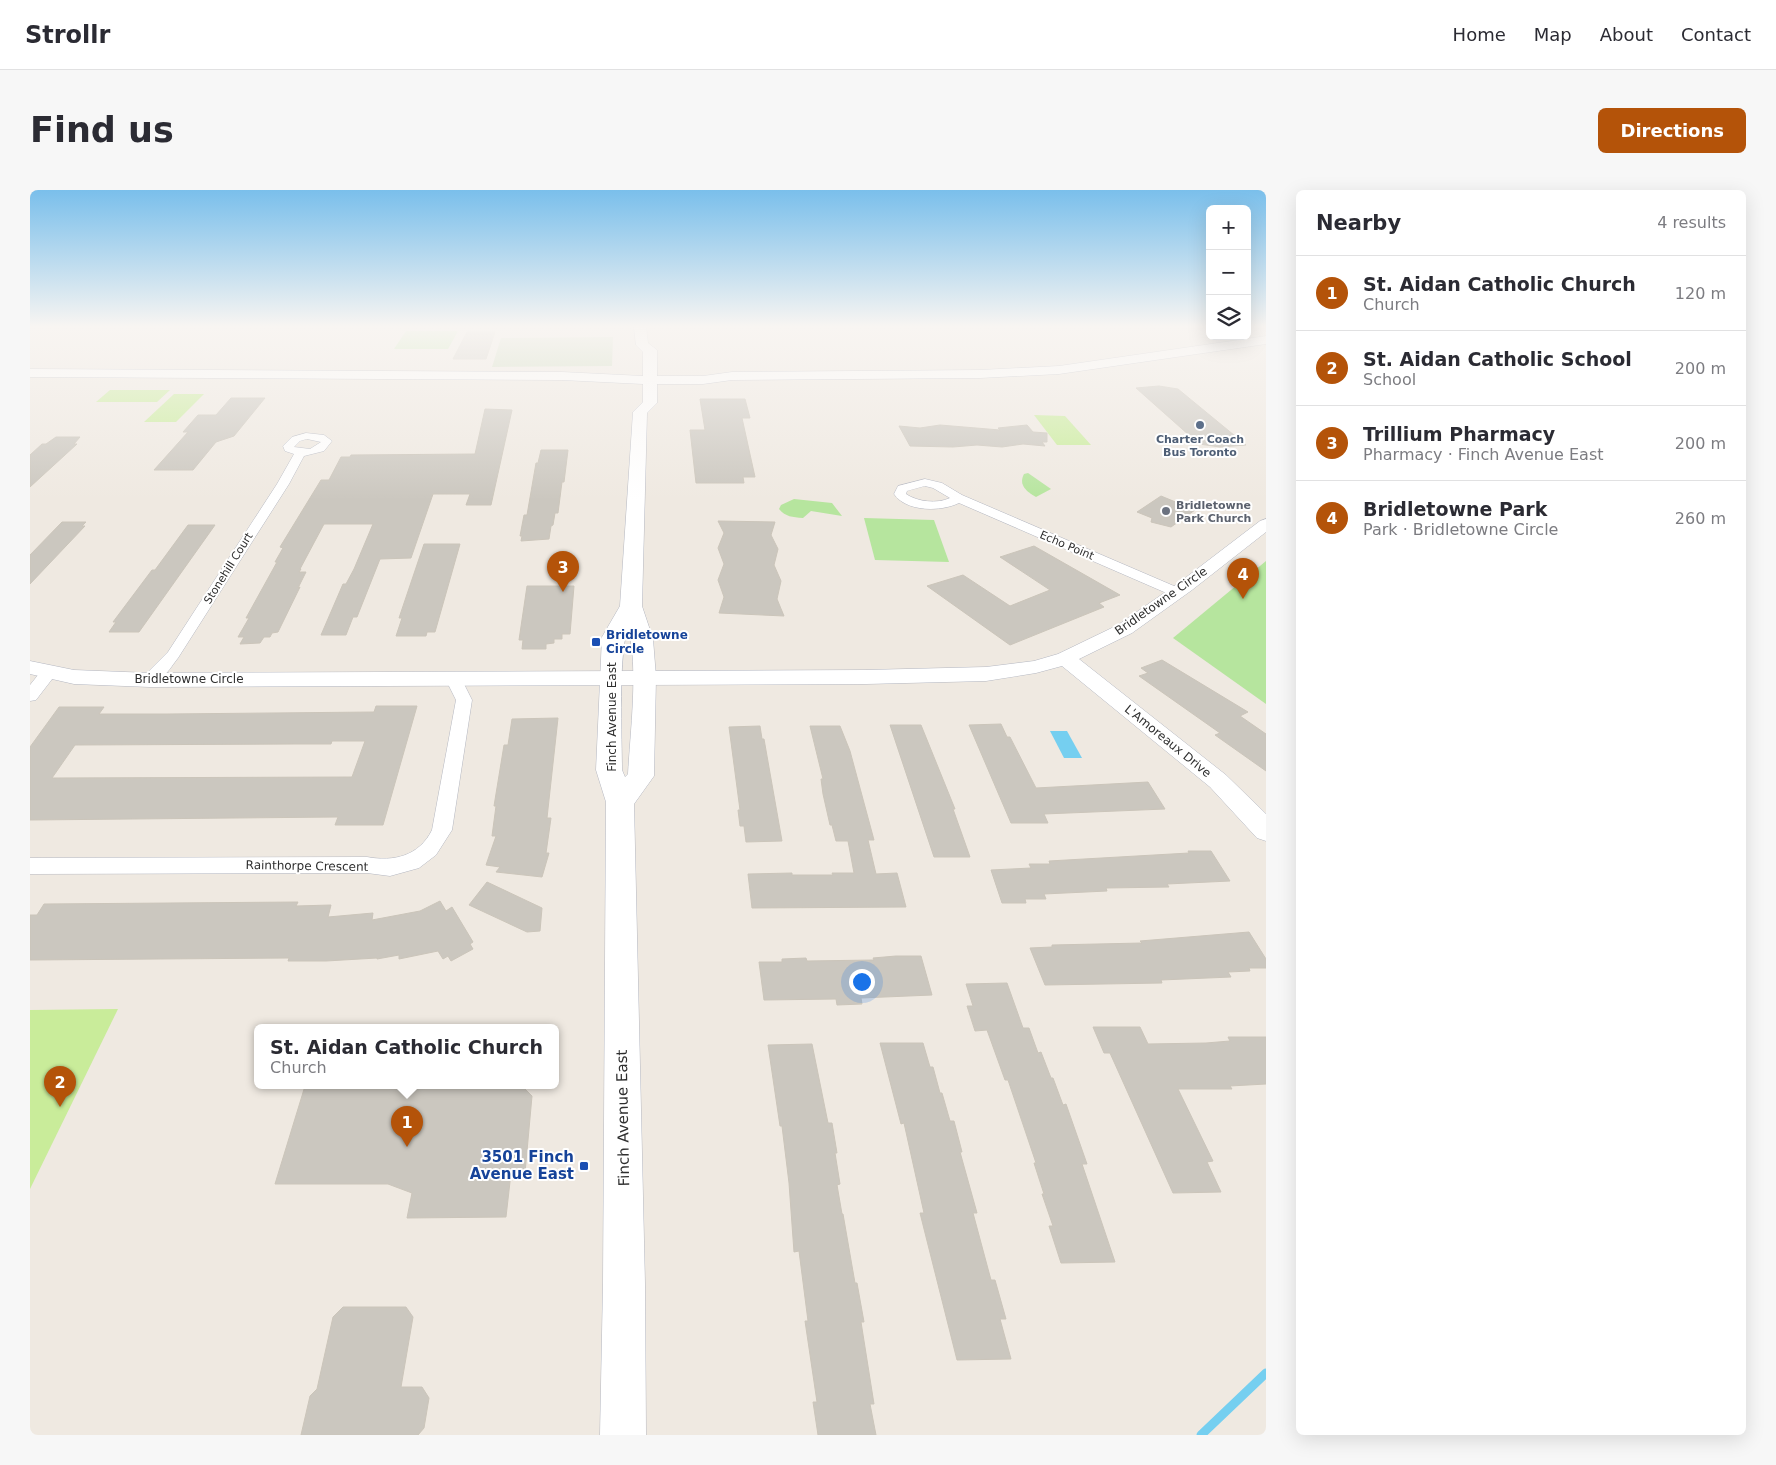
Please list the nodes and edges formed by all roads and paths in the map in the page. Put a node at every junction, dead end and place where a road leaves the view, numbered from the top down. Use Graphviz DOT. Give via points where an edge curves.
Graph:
graph roads {
  1 [pos="632,384"];
  2 [pos="651,384"];
  3 [pos="633,403"];
  4 [pos="300,453"];
  5 [pos="958,498"];
  6 [pos="1266,524"];
  7 [pos="1176,592"];
  8 [pos="631,606"];
  9 [pos="1065,658"];
  10 [pos="39,671"];
  11 [pos="611,677"];
  12 [pos="644,677"];
  13 [pos="454,678"];
  14 [pos="150,680"];
  15 [pos="30,696"];
  16 [pos="620,802"];
  17 [pos="1266,831"];
  18 [pos="30,866"];
  19 [pos="623,1435"];
  1 -- 3 [label="main road, Finch Avenue East"];
  2 -- 3 [label="main road, Finch Avenue East" via="650,403"];
  3 -- 8 [label="main road, Finch Avenue East"];
  4 -- 14 [label="street, Stonehill Court" via="173,654"];
  5 -- 7 [label="street, Echo Point"];
  6 -- 7 [label="street, Bridletowne Circle"];
  7 -- 9 [label="street, Bridletowne Circle" via="1125,629"];
  8 -- 11 [label="main road, Finch Avenue East" via="613,637"];
  8 -- 12 [label="main road, Finch Avenue East" via="642,639"];
  9 -- 12 [label="street, Bridletowne Circle" via="1036,667 986,674"];
  9 -- 17 [label="street, L'Amoreaux Drive" via="1218,781"];
  10 -- 14 [label="street, Bridletowne Circle" via="97,679"];
  10 -- 15 [label="street"];
  11 -- 12 [label="street, Bridletowne Circle"];
  11 -- 13 [label="street, Bridletowne Circle"];
  11 -- 16 [label="main road, Finch Avenue East" via="609,770"];
  12 -- 16 [label="main road, Finch Avenue East" via="641,776"];
  13 -- 14 [label="street, Bridletowne Circle"];
  13 -- 18 [label="street, Rainthorpe Crescent" via="464,700 442,830 433,847 407,864 388,868 367,865"];
  16 -- 19 [label="main road, Finch Avenue East"];
}
